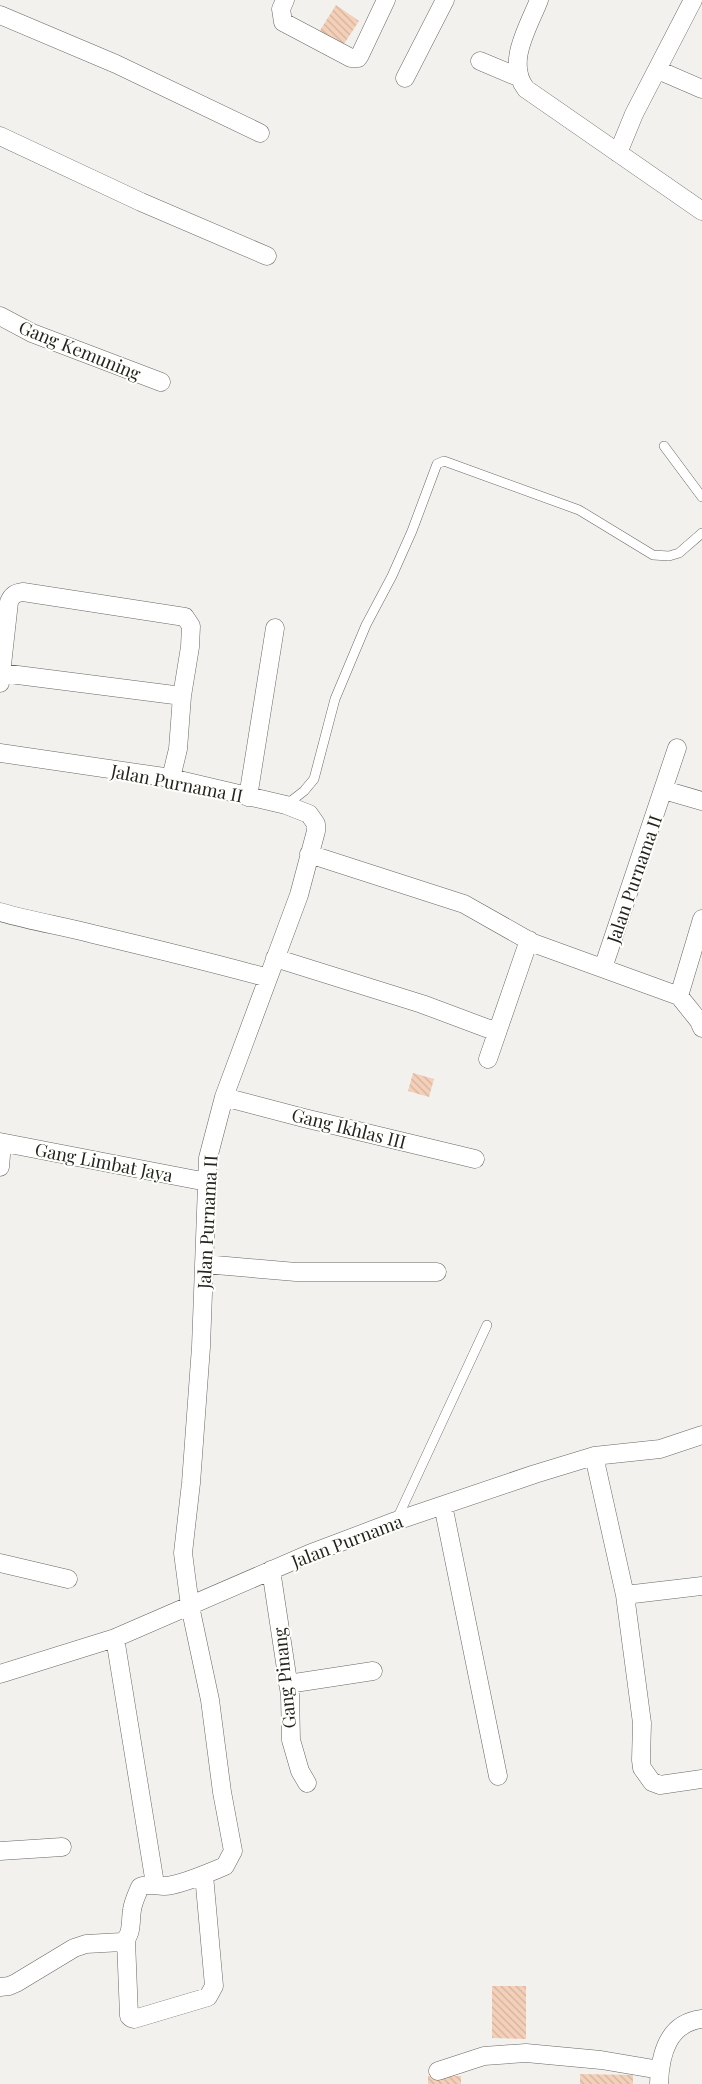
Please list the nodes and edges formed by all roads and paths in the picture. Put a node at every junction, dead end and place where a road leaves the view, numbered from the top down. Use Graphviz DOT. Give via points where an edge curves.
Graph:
graph roads {
  1 [pos="285,0"];
  2 [pos="386,0"];
  3 [pos="445,0"];
  4 [pos="539,0"];
  5 [pos="693,0"];
  6 [pos="0,15"];
  7 [pos="480,62"];
  8 [pos="658,70"];
  9 [pos="518,76"];
  10 [pos="405,78"];
  11 [pos="702,89"];
  12 [pos="260,133"];
  13 [pos="0,136"];
  14 [pos="618,153"];
  15 [pos="702,211"];
  16 [pos="267,256"];
  17 [pos="0,316"];
  18 [pos="161,382"];
  19 [pos="664,446"];
  20 [pos="702,497"];
  21 [pos="702,533"];
  22 [pos="275,628"];
  23 [pos="1,678"];
  24 [pos="182,696"];
  25 [pos="678,748"];
  26 [pos="0,753"];
  27 [pos="171,778"];
  28 [pos="664,790"];
  29 [pos="248,797"];
  30 [pos="702,801"];
  31 [pos="286,805"];
  32 [pos="309,854"];
  33 [pos="0,912"];
  34 [pos="702,918"];
  35 [pos="529,940"];
  36 [pos="275,958"];
  37 [pos="603,968"];
  38 [pos="268,978"];
  39 [pos="679,996"];
  40 [pos="702,1028"];
  41 [pos="497,1032"];
  42 [pos="488,1059"];
  43 [pos="224,1096"];
  44 [pos="1,1143"];
  45 [pos="475,1159"];
  46 [pos="0,1166"];
  47 [pos="207,1182"];
  48 [pos="204,1264"];
  49 [pos="437,1272"];
  50 [pos="487,1325"];
  51 [pos="702,1435"];
  52 [pos="594,1456"];
  53 [pos="443,1505"];
  54 [pos="396,1521"];
  55 [pos="0,1563"];
  56 [pos="270,1570"];
  57 [pos="68,1580"];
  58 [pos="702,1586"];
  59 [pos="625,1595"];
  60 [pos="190,1606"];
  61 [pos="114,1638"];
  62 [pos="373,1671"];
  63 [pos="0,1674"];
  64 [pos="288,1684"];
  65 [pos="498,1776"];
  66 [pos="702,1779"];
  67 [pos="307,1783"];
  68 [pos="62,1847"];
  69 [pos="0,1850"];
  70 [pos="204,1875"];
  71 [pos="154,1884"];
  72 [pos="126,1940"];
  73 [pos="0,1987"];
  74 [pos="702,2019"];
  75 [pos="438,2071"];
  76 [pos="659,2077"];
  1 -- 2 [label="street" via="281,9 282,22 354,58 360,55"];
  3 -- 10 [label="street"];
  4 -- 9 [label="street" via="517,56"];
  5 -- 8 [label="street"];
  6 -- 12 [label="street" via="116,64"];
  7 -- 9 [label="street"];
  8 -- 11 [label="street"];
  8 -- 14 [label="street" via="634,114"];
  9 -- 14 [label="street" via="526,89"];
  13 -- 16 [label="street"];
  14 -- 15 [label="street"];
  17 -- 18 [label="street, Gang Kemuning" via="32,333"];
  19 -- 20 [label="lane"];
  21 -- 31 [label="lane" via="679,553 653,555 579,510 444,461 437,464 392,576 366,625 335,699 314,779"];
  22 -- 29 [label="street"];
  23 -- 24 [label="street"];
  23 -- 24 [label="street" via="9,602 12,596 22,592 185,616 191,626"];
  24 -- 27 [label="street" via="178,749"];
  25 -- 28 [label="street, Jalan Purnama II"];
  26 -- 27 [label="street, Jalan Purnama II"];
  27 -- 29 [label="street, Jalan Purnama II"];
  28 -- 30 [label="street"];
  28 -- 37 [label="street, Jalan Purnama II"];
  29 -- 31 [label="street, Jalan Purnama II"];
  31 -- 32 [label="street, Jalan Purnama II" via="313,819 316,831"];
  32 -- 35 [label="street" via="464,904"];
  32 -- 36 [label="street, Jalan Purnama II" via="299,895"];
  33 -- 38 [label="street"];
  34 -- 39 [label="street"];
  35 -- 37 [label="street"];
  35 -- 41 [label="street"];
  36 -- 38 [label="street, Jalan Purnama II"];
  36 -- 41 [label="street" via="422,1004"];
  37 -- 39 [label="street"];
  38 -- 43 [label="street, Jalan Purnama II"];
  39 -- 40 [label="street"];
  41 -- 42 [label="street"];
  43 -- 45 [label="street, Gang Ikhlas III"];
  43 -- 47 [label="street, Jalan Purnama II" via="208,1158"];
  44 -- 46 [label="street"];
  44 -- 47 [label="street, Gang Limbat Jaya"];
  47 -- 48 [label="street, Jalan Purnama II"];
  48 -- 49 [label="street" via="296,1272"];
  48 -- 60 [label="street, Jalan Purnama II" via="192,1474 182,1553"];
  50 -- 54 [label="lane"];
  51 -- 52 [label="street, Jalan Purnama" via="660,1449"];
  52 -- 53 [label="street, Jalan Purnama"];
  52 -- 59 [label="street"];
  53 -- 54 [label="street, Jalan Purnama"];
  53 -- 65 [label="street"];
  54 -- 56 [label="street, Jalan Purnama"];
  55 -- 57 [label="street"];
  56 -- 60 [label="street, Jalan Purnama"];
  56 -- 64 [label="street, Gang Pinang"];
  58 -- 59 [label="street"];
  59 -- 66 [label="street" via="642,1723 642,1768 652,1782 660,1785"];
  60 -- 61 [label="street, Jalan Purnama"];
  60 -- 70 [label="street, Jalan Purnama II" via="210,1700 233,1851 226,1866"];
  61 -- 63 [label="street, Jalan Purnama"];
  61 -- 71 [label="street"];
  62 -- 64 [label="street"];
  64 -- 67 [label="street, Gang Pinang" via="291,1740"];
  68 -- 69 [label="street"];
  70 -- 71 [label="street, Jalan Purnama II" via="164,1886"];
  70 -- 72 [label="street" via="214,1986 208,1997 131,2018"];
  71 -- 72 [label="street" via="140,1887"];
  72 -- 73 [label="street" via="74,1948 16,1983"];
  74 -- 76 [label="street" via="678,2027 664,2047"];
  75 -- 76 [label="street" via="484,2056 526,2054 601,2060"];
}
